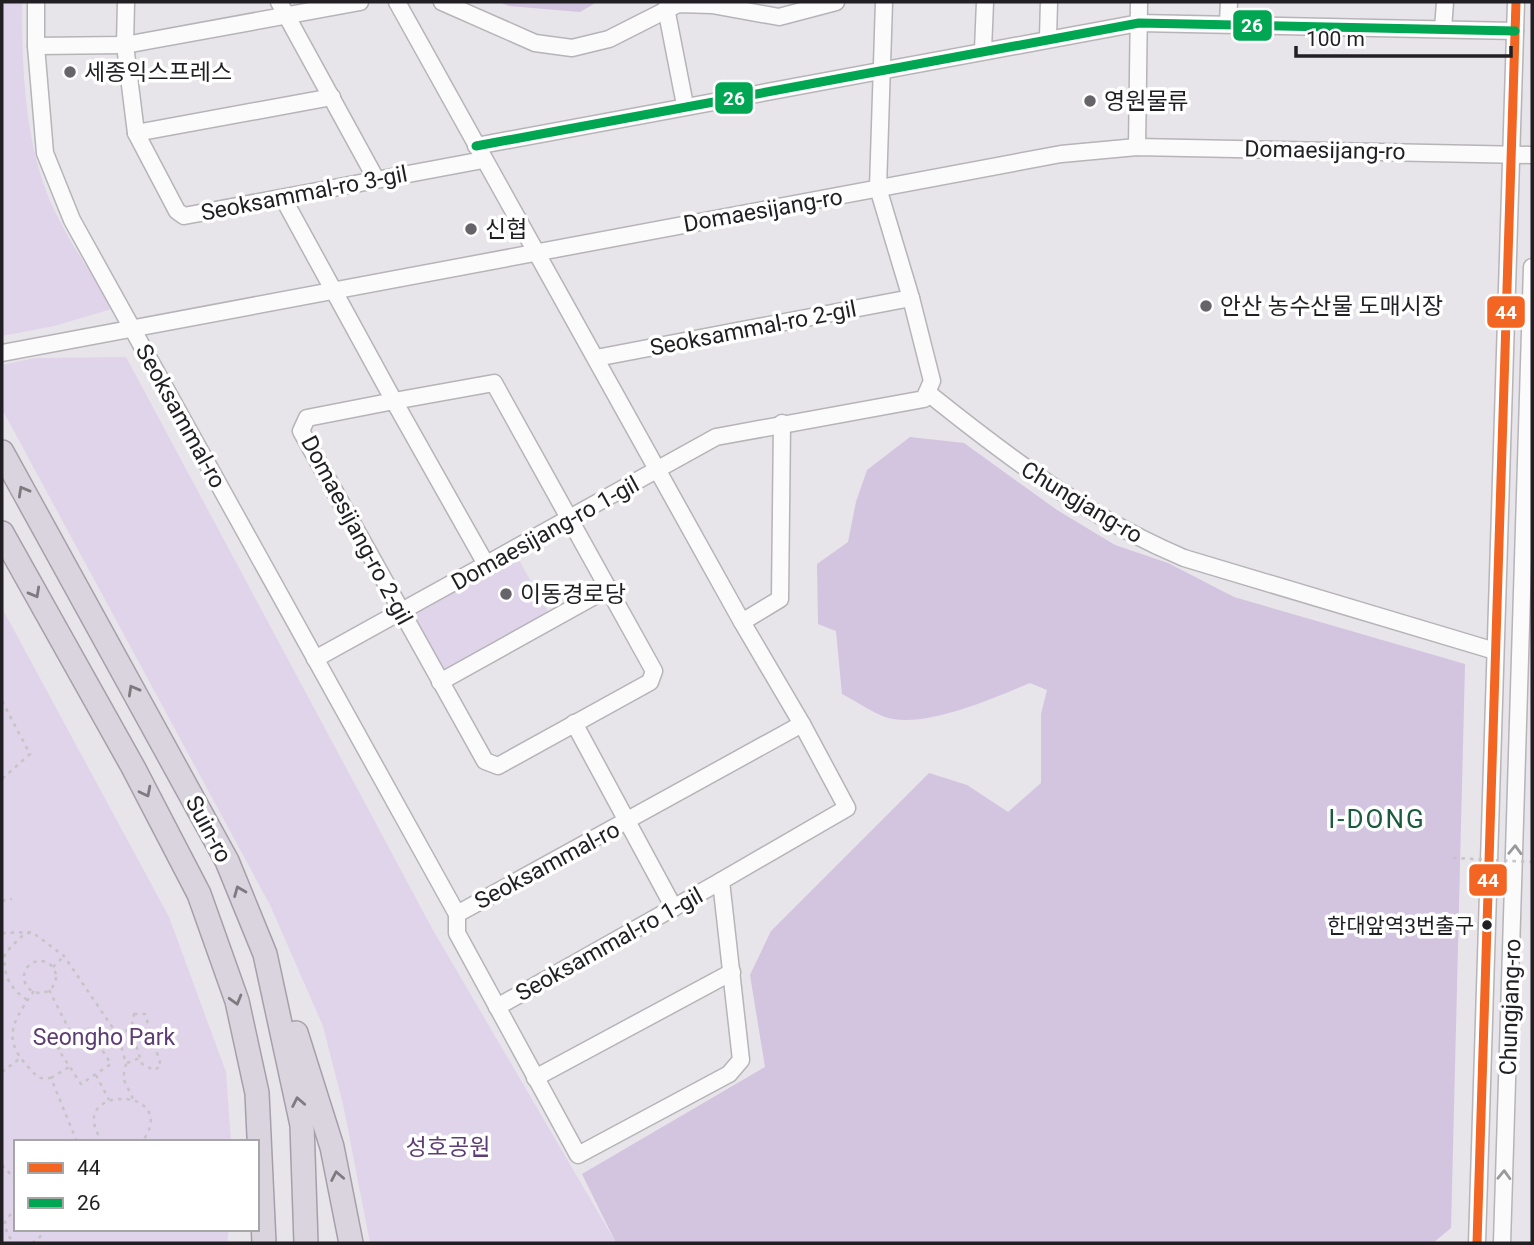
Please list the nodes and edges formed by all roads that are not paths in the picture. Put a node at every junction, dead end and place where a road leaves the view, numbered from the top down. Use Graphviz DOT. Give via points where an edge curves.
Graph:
graph roads {
  1 [pos="36,2"];
  2 [pos="126,2"];
  3 [pos="360,2"];
  4 [pos="397,2"];
  5 [pos="442,2"];
  6 [pos="836,2"];
  7 [pos="884,2"];
  8 [pos="985,2"];
  9 [pos="1049,2"];
  10 [pos="1139,2"];
  11 [pos="1229,2"];
  12 [pos="1445,2"];
  13 [pos="1516,2"];
  14 [pos="666,8"];
  15 [pos="283,9"];
  16 [pos="1139,23"];
  17 [pos="1228,23"];
  18 [pos="1443,29"];
  19 [pos="1515,31"];
  20 [pos="1048,37"];
  21 [pos="125,45"];
  22 [pos="36,46"];
  23 [pos="983,50"];
  24 [pos="882,69"];
  25 [pos="332,97"];
  26 [pos="685,105"];
  27 [pos="136,133"];
  28 [pos="1137,147"];
  29 [pos="480,152"];
  30 [pos="1512,154"];
  31 [pos="1532,155"];
  32 [pos="376,179"];
  33 [pos="878,188"];
  34 [pos="283,198"];
  35 [pos="536,251"];
  36 [pos="1532,267"];
  37 [pos="335,290"];
  38 [pos="911,298"];
  39 [pos="133,328"];
  40 [pos="2,353"];
  41 [pos="596,358"];
  42 [pos="929,393"];
  43 [pos="394,401"];
  44 [pos="782,423"];
  45 [pos="2,452"];
  46 [pos="657,470"];
  47 [pos="571,518"];
  48 [pos="2,533"];
  49 [pos="486,566"];
  50 [pos="609,588"];
  51 [pos="401,612"];
  52 [pos="742,622"];
  53 [pos="1495,651"];
  54 [pos="315,659"];
  55 [pos="440,682"];
  56 [pos="574,723"];
  57 [pos="802,724"];
  58 [pos="627,822"];
  59 [pos="721,881"];
  60 [pos="674,908"];
  61 [pos="457,914"];
  62 [pos="265,954"];
  63 [pos="732,972"];
  64 [pos="497,1007"];
  65 [pos="535,1078"];
  66 [pos="264,1243"];
  67 [pos="306,1243"];
  68 [pos="351,1243"];
  69 [pos="1476,1243"];
  70 [pos="1502,1243"];
  1 -- 22 [label="street, Seoksammal-ro"];
  2 -- 21 [label="street, Seoksammal-ro 3-gil"];
  3 -- 15 [label="street"];
  4 -- 29 [label="street"];
  5 -- 14 [label="street" via="535,43 572,48 609,39"];
  6 -- 14 [label="street" via="779,17 712,5"];
  7 -- 24 [label="street"];
  8 -- 23 [label="street"];
  9 -- 20 [label="street"];
  10 -- 16 [label="street"];
  11 -- 17 [label="street"];
  12 -- 18 [label="street"];
  13 -- 19 [label="street, Chungjang-ro"];
  14 -- 26 [label="street"];
  15 -- 21 [label="street"];
  15 -- 25 [label="street"];
  16 -- 17 [label="street, Seoksammal-ro 3-gil"];
  16 -- 20 [label="street, Seoksammal-ro 3-gil"];
  16 -- 28 [label="street"];
  17 -- 18 [label="street, Seoksammal-ro 3-gil"];
  18 -- 19 [label="street, Seoksammal-ro 3-gil"];
  19 -- 30 [label="street, Chungjang-ro"];
  20 -- 23 [label="street, Seoksammal-ro 3-gil"];
  21 -- 22 [label="street"];
  21 -- 27 [label="street, Seoksammal-ro 3-gil"];
  22 -- 39 [label="street, Seoksammal-ro" via="45,153 72,220"];
  23 -- 24 [label="street, Seoksammal-ro 3-gil"];
  24 -- 26 [label="street, Seoksammal-ro 3-gil"];
  24 -- 33 [label="street"];
  25 -- 27 [label="street"];
  25 -- 32 [label="street"];
  26 -- 29 [label="street, Seoksammal-ro 3-gil"];
  27 -- 34 [label="street, Seoksammal-ro 3-gil" via="177,211 184,216"];
  28 -- 30 [label="street, Domaesijang-ro"];
  28 -- 33 [label="street, Domaesijang-ro" via="1061,154"];
  29 -- 32 [label="street, Seoksammal-ro 3-gil"];
  29 -- 35 [label="street"];
  30 -- 31 [label="street, Domaesijang-ro"];
  30 -- 53 [label="street, Chungjang-ro"];
  32 -- 34 [label="street, Seoksammal-ro 3-gil"];
  33 -- 35 [label="street, Domaesijang-ro"];
  33 -- 38 [label="street"];
  34 -- 37 [label="street"];
  35 -- 37 [label="street, Domaesijang-ro"];
  35 -- 41 [label="street"];
  70 -- 36 [label="street, Chungjang-ro, one-way"];
  37 -- 39 [label="street, Domaesijang-ro"];
  37 -- 43 [label="street"];
  38 -- 41 [label="street, Seoksammal-ro 2-gil"];
  38 -- 42 [label="street" via="932,381"];
  39 -- 40 [label="street, Domaesijang-ro"];
  39 -- 54 [label="street, Seoksammal-ro"];
  41 -- 46 [label="street"];
  42 -- 44 [label="street, Domaesijang-ro 1-gil" via="924,399"];
  42 -- 53 [label="street, Chungjang-ro" via="1038,478 1142,540 1184,558"];
  43 -- 47 [label="street, Domaesijang-ro 2-gil" via="494,383"];
  43 -- 49 [label="street"];
  43 -- 51 [label="street, Domaesijang-ro 2-gil" via="307,418 301,431"];
  44 -- 46 [label="street, Domaesijang-ro 1-gil" via="716,437"];
  44 -- 52 [label="street" via="780,599"];
  62 -- 45 [label="highway, Suin-ro, one-way" via="227,861"];
  46 -- 47 [label="street, Domaesijang-ro 1-gil"];
  46 -- 52 [label="street"];
  47 -- 49 [label="street, Domaesijang-ro 1-gil"];
  47 -- 50 [label="street, Domaesijang-ro 2-gil"];
  48 -- 66 [label="highway, Suin-ro, one-way" via="199,894 237,1001 257,1093"];
  49 -- 51 [label="street, Domaesijang-ro 1-gil"];
  50 -- 55 [label="street"];
  50 -- 56 [label="street, Domaesijang-ro 2-gil" via="654,671 650,682"];
  51 -- 54 [label="street, Domaesijang-ro 1-gil"];
  51 -- 55 [label="street, Domaesijang-ro 2-gil"];
  52 -- 57 [label="street"];
  53 -- 69 [label="street, Chungjang-ro"];
  54 -- 61 [label="street, Seoksammal-ro"];
  55 -- 56 [label="street, Domaesijang-ro 2-gil" via="485,761 498,766"];
  56 -- 58 [label="street"];
  57 -- 58 [label="street, Seoksammal-ro"];
  57 -- 59 [label="street, Seoksammal-ro 1-gil" via="847,808"];
  58 -- 60 [label="street"];
  58 -- 61 [label="street, Seoksammal-ro"];
  59 -- 60 [label="street, Seoksammal-ro 1-gil"];
  59 -- 63 [label="street, Seoksammal-ro 1-gil"];
  60 -- 64 [label="street, Seoksammal-ro 1-gil"];
  61 -- 64 [label="street, Seoksammal-ro 1-gil" via="457,933"];
  67 -- 62 [label="highway, Suin-ro, one-way" via="302,1125"];
  68 -- 62 [label="highway, one-way" via="332,1147 304,1054"];
  63 -- 65 [label="street"];
  63 -- 65 [label="street, Seoksammal-ro 1-gil" via="741,1060 729,1074 578,1155"];
  64 -- 65 [label="street, Seoksammal-ro 1-gil"];
}
